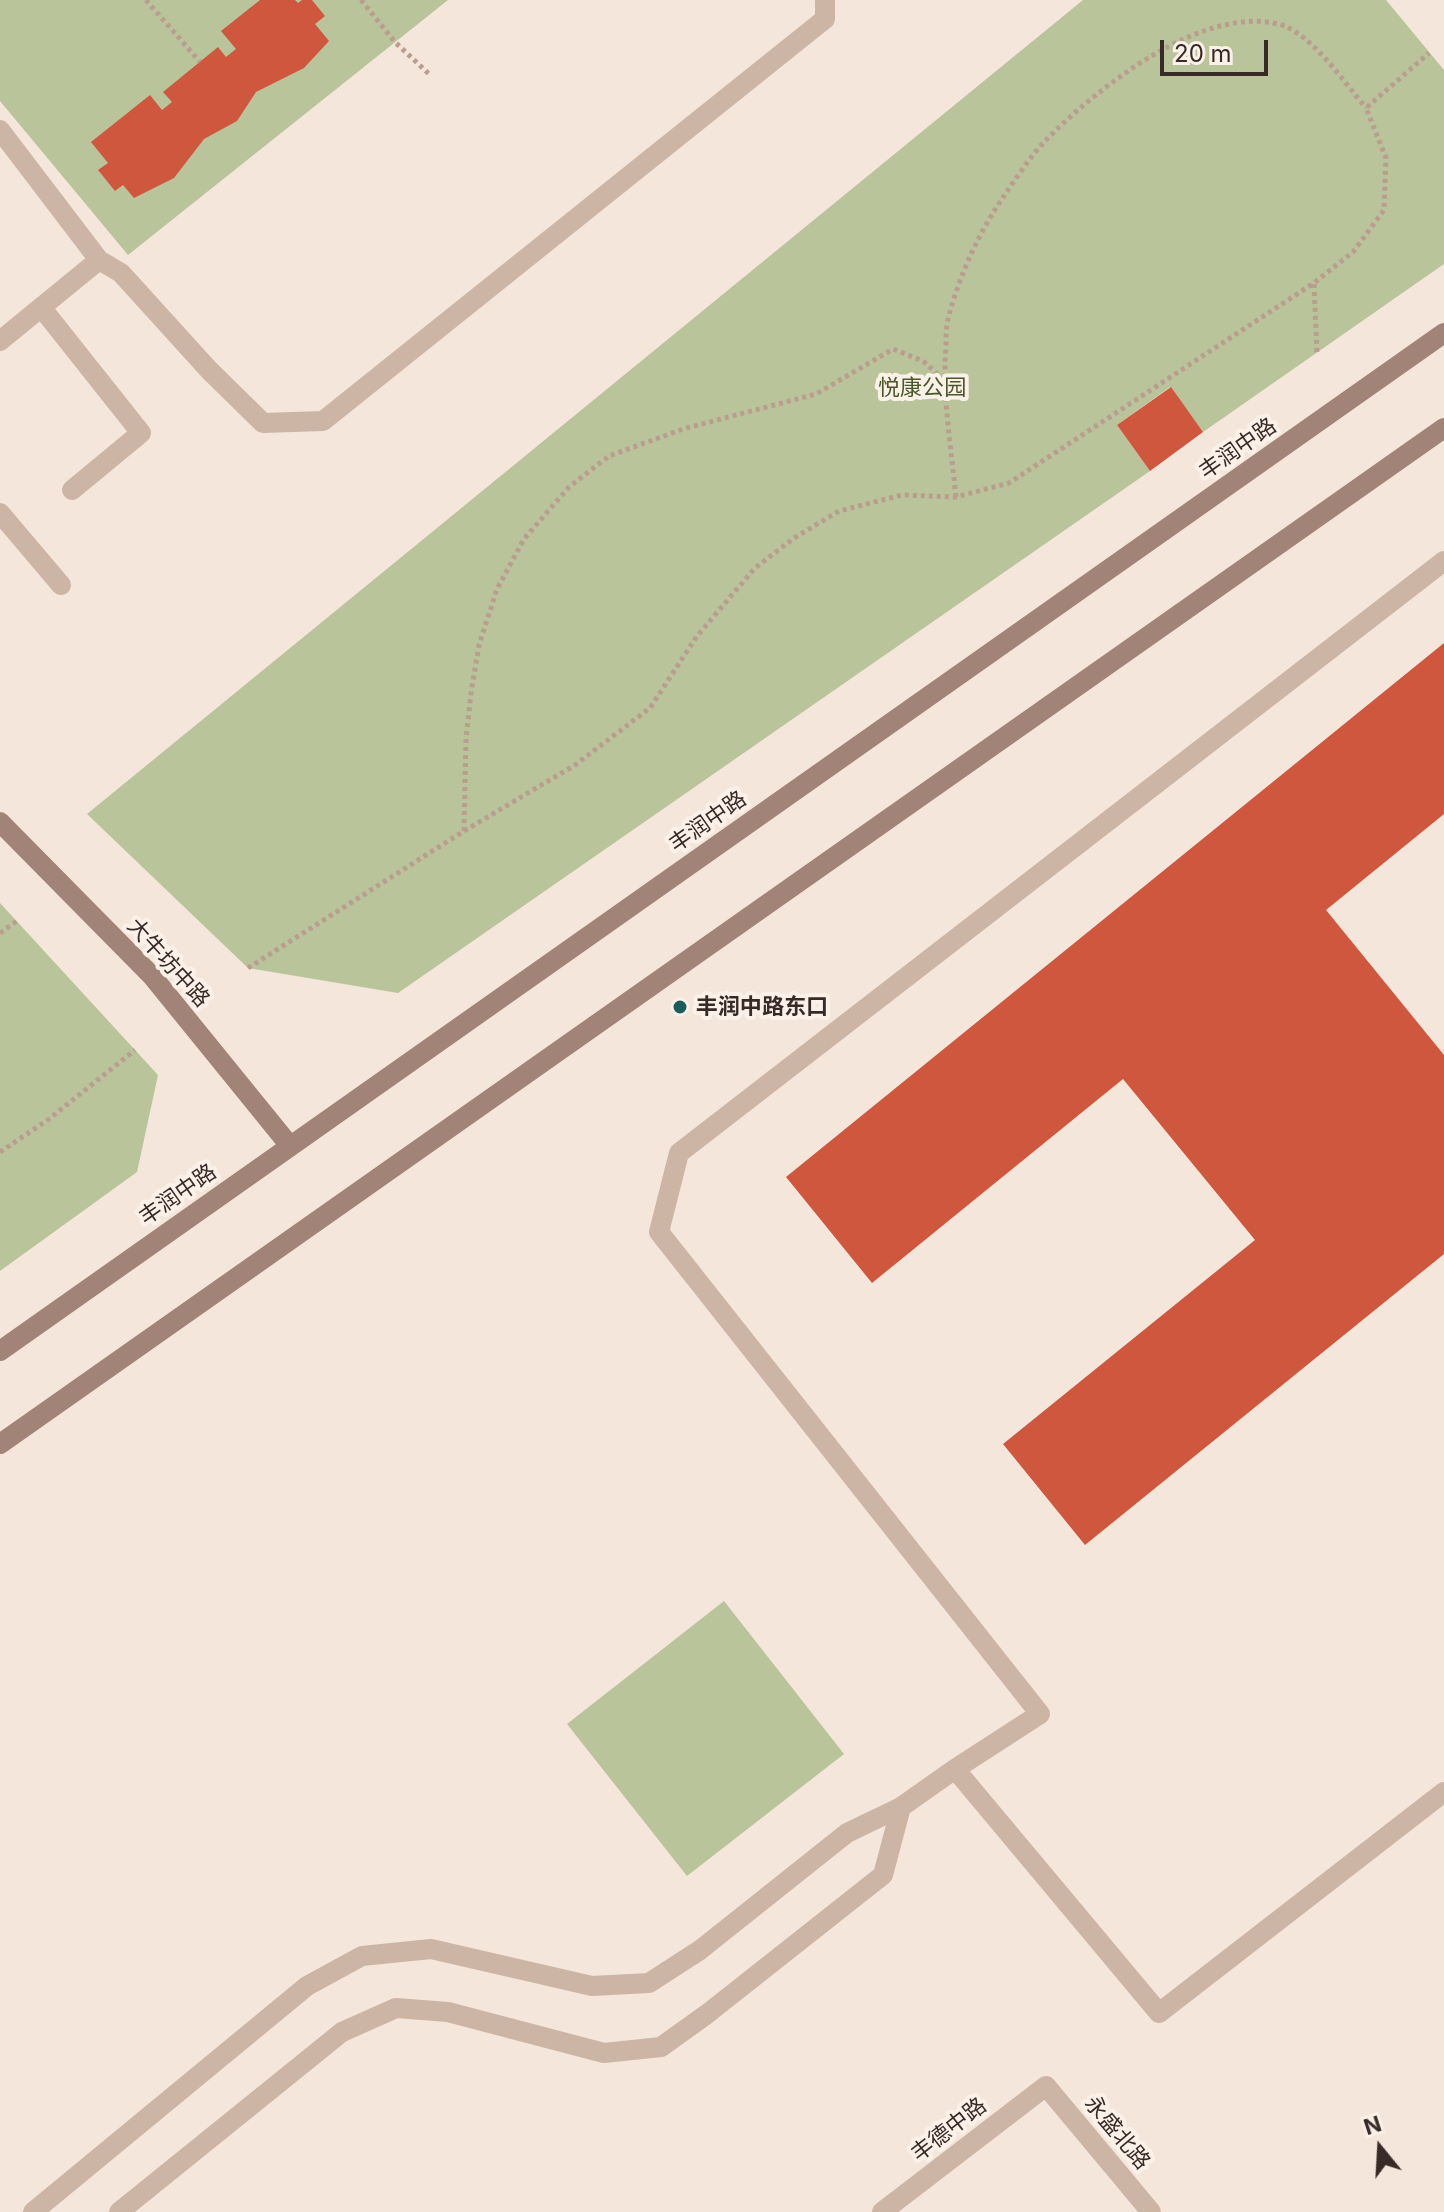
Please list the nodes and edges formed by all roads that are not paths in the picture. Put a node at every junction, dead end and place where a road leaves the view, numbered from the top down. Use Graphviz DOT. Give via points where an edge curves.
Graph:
graph roads {
  1 [pos="825,0"];
  2 [pos="0,130"];
  3 [pos="99,260"];
  4 [pos="41,307"];
  5 [pos="1444,333"];
  6 [pos="0,341"];
  7 [pos="1444,428"];
  8 [pos="72,490"];
  9 [pos="0,513"];
  10 [pos="1444,561"];
  11 [pos="61,585"];
  12 [pos="0,822"];
  13 [pos="290,1146"];
  14 [pos="0,1351"];
  15 [pos="0,1444"];
  16 [pos="955,1769"];
  17 [pos="1444,1792"];
  18 [pos="901,1807"];
  19 [pos="1046,2086"];
  20 [pos="33,2212"];
  21 [pos="119,2212"];
  22 [pos="882,2212"];
  23 [pos="1151,2212"];
  1 -- 3 [label="street" via="825,19 323,421 263,423 121,273"];
  2 -- 3 [label="street"];
  3 -- 4 [label="street"];
  4 -- 6 [label="street"];
  4 -- 8 [label="street" via="141,433"];
  5 -- 13 [label="street, 丰润中路"];
  7 -- 15 [label="street"];
  9 -- 11 [label="street"];
  10 -- 16 [label="street" via="679,1153 659,1232 1040,1714"];
  12 -- 13 [label="street, 大牛坊中路" via="152,976"];
  13 -- 14 [label="street, 丰润中路"];
  16 -- 17 [label="street" via="1159,2013"];
  16 -- 18 [label="street"];
  18 -- 20 [label="street" via="847,1833 700,1950 649,1983 592,1986 431,1949 362,1956 307,1986"];
  18 -- 21 [label="street" via="883,1875 661,2047 604,2053 448,2012 396,2008 342,2032"];
  19 -- 22 [label="street, 丰德中路"];
  19 -- 23 [label="street, 永盛北路"];
}
